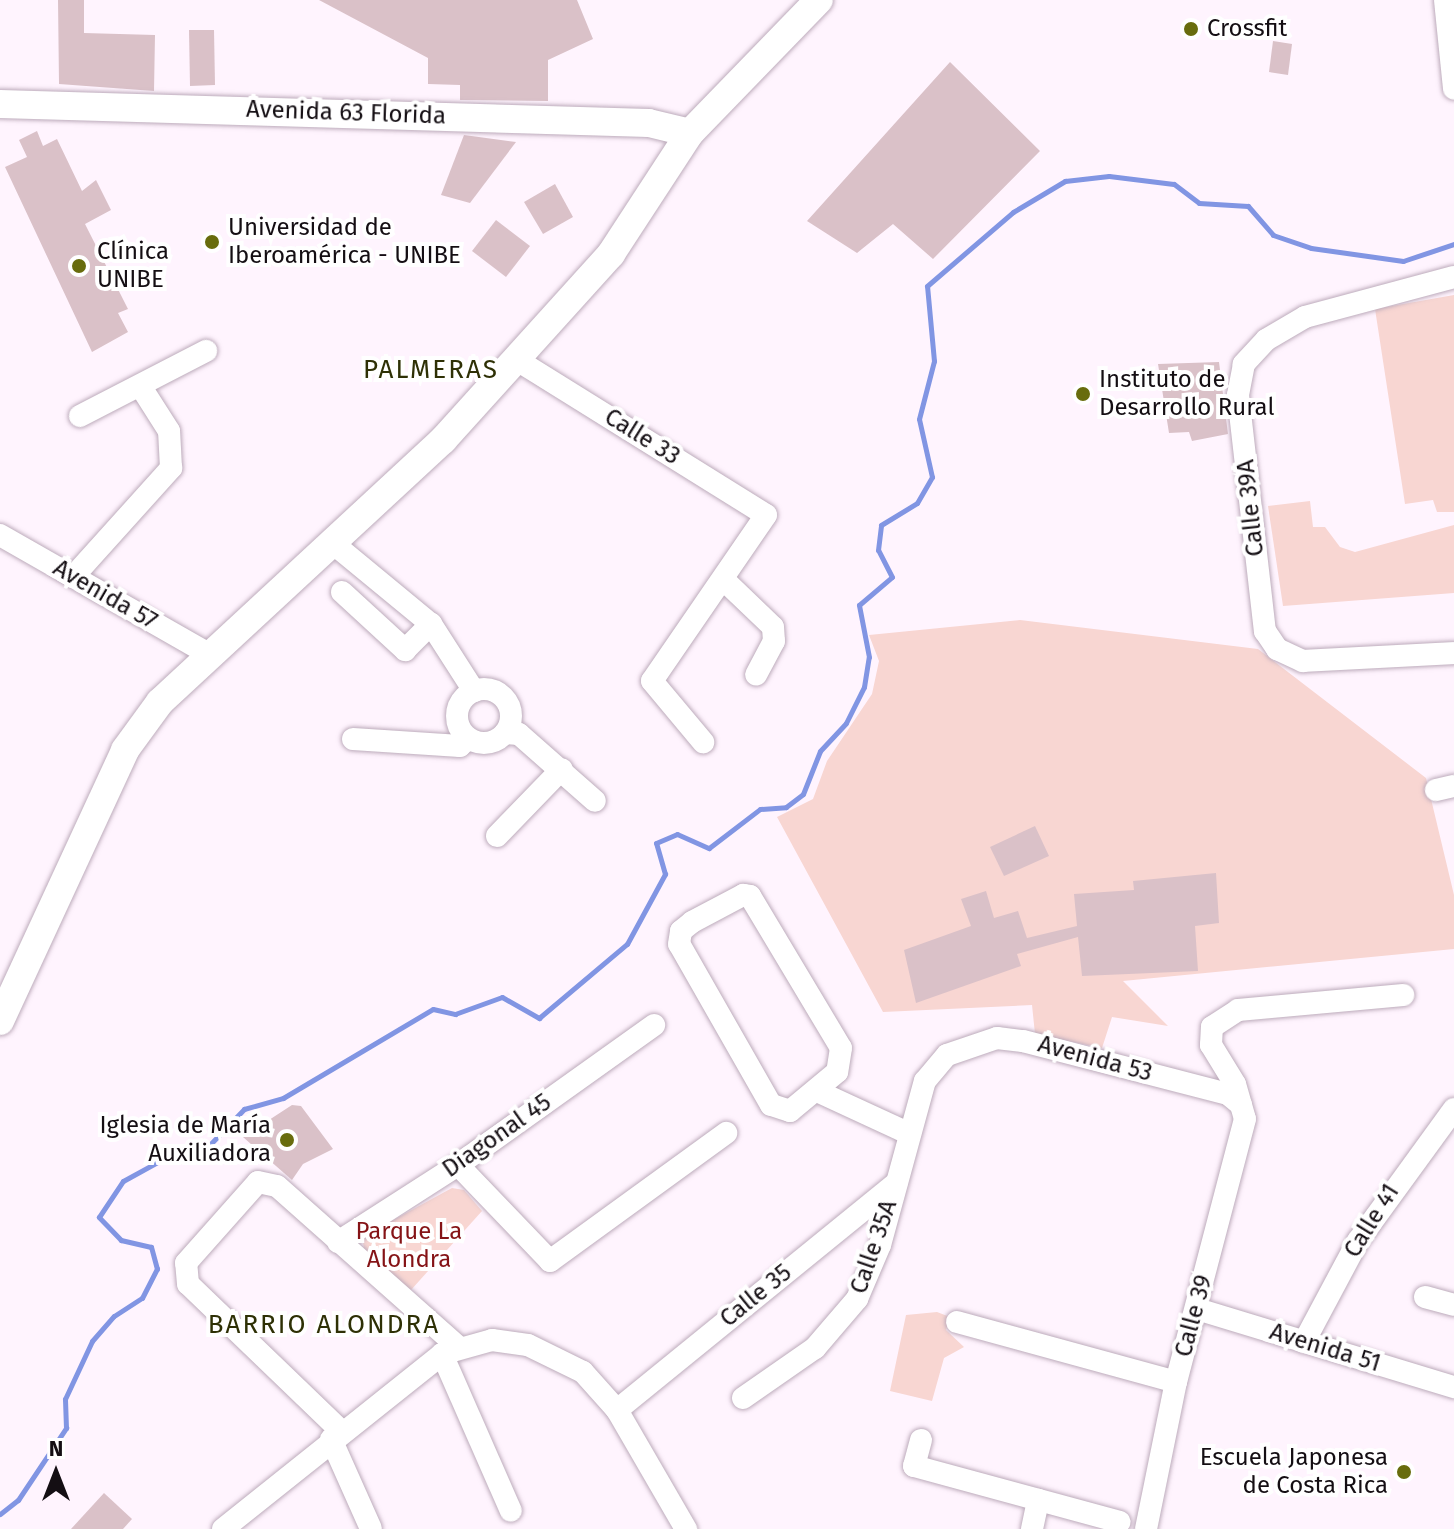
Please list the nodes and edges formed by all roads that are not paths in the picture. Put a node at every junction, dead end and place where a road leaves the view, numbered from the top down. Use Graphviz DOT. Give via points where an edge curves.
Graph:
graph roads {
  1 [pos="819,0"];
  2 [pos="1445,0"];
  3 [pos="1454,89"];
  4 [pos="0,104"];
  5 [pos="649,123"];
  6 [pos="690,133"];
  7 [pos="666,170"];
  8 [pos="1454,277"];
  9 [pos="206,351"];
  10 [pos="517,360"];
  11 [pos="141,387"];
  12 [pos="80,416"];
  13 [pos="0,535"];
  14 [pos="341,540"];
  15 [pos="73,577"];
  16 [pos="725,581"];
  17 [pos="342,592"];
  18 [pos="431,624"];
  19 [pos="1454,653"];
  20 [pos="210,655"];
  21 [pos="756,675"];
  22 [pos="474,691"];
  23 [pos="505,733"];
  24 [pos="468,738"];
  25 [pos="353,739"];
  26 [pos="703,742"];
  27 [pos="562,769"];
  28 [pos="595,801"];
  29 [pos="497,836"];
  30 [pos="1403,995"];
  31 [pos="0,1021"];
  32 [pos="654,1025"];
  33 [pos="947,1055"];
  34 [pos="819,1092"];
  35 [pos="1241,1105"];
  36 [pos="1454,1109"];
  37 [pos="726,1133"];
  38 [pos="910,1134"];
  39 [pos="458,1165"];
  40 [pos="896,1183"];
  41 [pos="338,1242"];
  42 [pos="1425,1297"];
  43 [pos="1454,1305"];
  44 [pos="1197,1309"];
  45 [pos="957,1322"];
  46 [pos="1304,1342"];
  47 [pos="449,1350"];
  48 [pos="1176,1382"];
  49 [pos="1454,1387"];
  50 [pos="743,1398"];
  51 [pos="617,1410"];
  52 [pos="336,1435"];
  53 [pos="921,1440"];
  54 [pos="1038,1500"];
  55 [pos="511,1511"];
  56 [pos="1120,1522"];
  57 [pos="223,1529"];
  58 [pos="371,1529"];
  59 [pos="686,1529"];
  60 [pos="1032,1529"];
  61 [pos="1146,1529"];
  1 -- 6 [label="main road"];
  2 -- 3 [label="street"];
  4 -- 5 [label="main road, Avenida 63 Florida"];
  5 -- 6 [label="main road, Avenida 63 Florida"];
  5 -- 7 [label="main road"];
  6 -- 7 [label="main road"];
  7 -- 10 [label="main road" via="611,254"];
  8 -- 19 [label="street, Calle 39A" via="1305,317 1266,340 1244,364 1238,395 1265,631 1277,649 1303,661"];
  9 -- 11 [label="street"];
  10 -- 14 [label="main road"];
  10 -- 16 [label="street, Calle 33" via="766,515"];
  11 -- 12 [label="street"];
  11 -- 15 [label="street" via="169,431 171,468"];
  13 -- 15 [label="street, Avenida 57"];
  14 -- 18 [label="street"];
  14 -- 20 [label="main road"];
  15 -- 20 [label="street, Avenida 57"];
  16 -- 21 [label="street" via="773,627 774,641"];
  16 -- 26 [label="street" via="652,681"];
  17 -- 18 [label="street" via="405,650"];
  18 -- 22 [label="street"];
  20 -- 31 [label="main road" via="160,702 125,750"];
  22 -- 23 [label="street" via="502,697 511,715"];
  22 -- 24 [label="street" via="458,709 458,725"];
  23 -- 24 [label="street" via="492,742"];
  23 -- 27 [label="street" via="519,734"];
  24 -- 25 [label="street" via="460,746"];
  27 -- 28 [label="street"];
  27 -- 29 [label="street"];
  30 -- 35 [label="street" via="1224,1014 1210,1039"];
  32 -- 39 [label="street, Diagonal 45"];
  33 -- 35 [label="street, Avenida 53" via="997,1038 1023,1041 1228,1094"];
  33 -- 38 [label="street, Calle 35A" via="925,1081"];
  34 -- 34 [label="street" via="837,1072 841,1048 750,896 681,931 679,944 771,1105 790,1111"];
  34 -- 38 [label="street"];
  35 -- 44 [label="street, Calle 39" via="1245,1119"];
  36 -- 46 [label="street, Calle 41" via="1365,1230"];
  37 -- 39 [label="street" via="550,1261 540,1258"];
  38 -- 40 [label="street, Calle 35A"];
  39 -- 41 [label="street, Diagonal 45"];
  40 -- 50 [label="street, Calle 35A" via="880,1245 841,1325"];
  40 -- 51 [label="street, Calle 35"];
  41 -- 47 [label="street"];
  41 -- 52 [label="street" via="268,1181 258,1182 186,1263 185,1273 188,1284"];
  42 -- 43 [label="street"];
  44 -- 46 [label="street, Avenida 51"];
  44 -- 48 [label="street, Calle 39"];
  45 -- 48 [label="street"];
  46 -- 49 [label="street, Avenida 51"];
  47 -- 51 [label="street" via="492,1340 555,1355 583,1372"];
  47 -- 52 [label="street"];
  47 -- 55 [label="street"];
  48 -- 61 [label="street, Calle 39"];
  51 -- 59 [label="street"];
  52 -- 57 [label="street"];
  52 -- 58 [label="street"];
  53 -- 54 [label="street" via="914,1466"];
  54 -- 56 [label="street"];
  54 -- 60 [label="street"];
}
